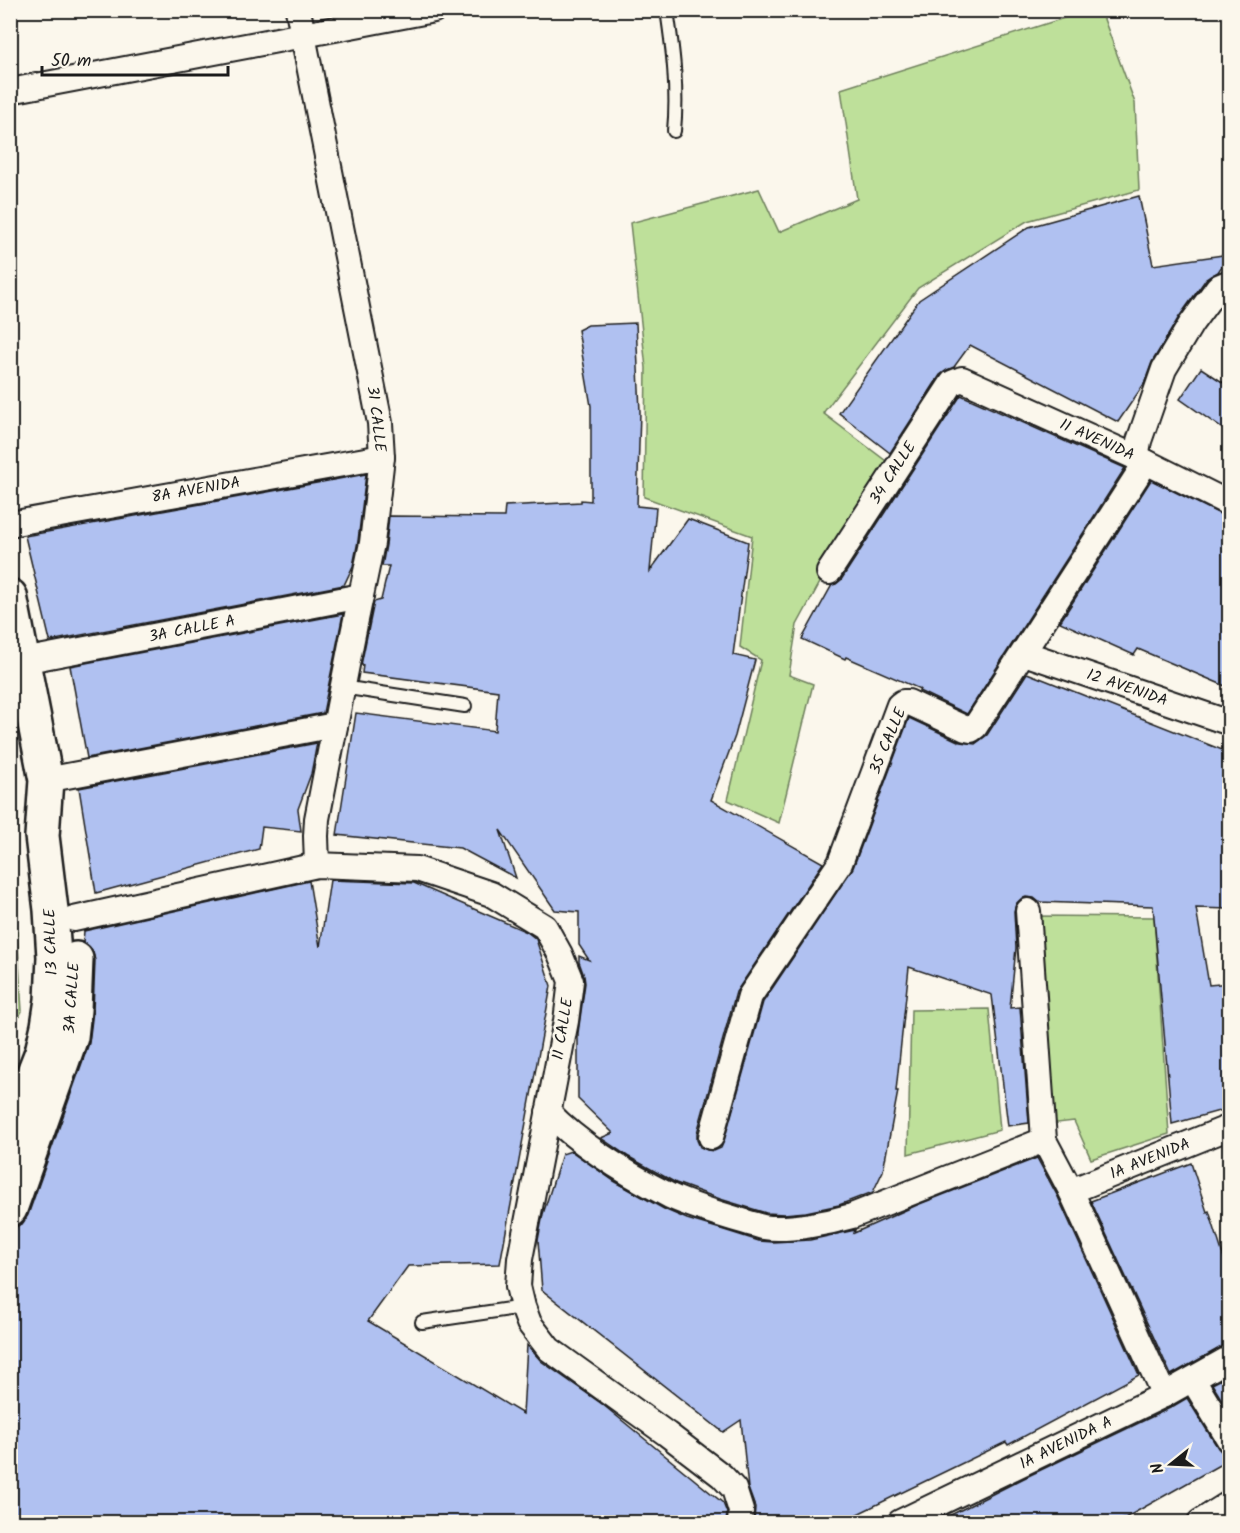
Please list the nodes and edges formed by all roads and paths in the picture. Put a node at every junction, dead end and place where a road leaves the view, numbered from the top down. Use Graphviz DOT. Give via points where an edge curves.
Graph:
graph roads {
  1 [pos="298,10"];
  2 [pos="434,10"];
  3 [pos="667,10"];
  4 [pos="303,36"];
  5 [pos="10,91"];
  6 [pos="674,132"];
  7 [pos="1230,282"];
  8 [pos="962,379"];
  9 [pos="382,457"];
  10 [pos="1141,460"];
  11 [pos="1230,504"];
  12 [pos="10,524"];
  13 [pos="829,572"];
  14 [pos="10,596"];
  15 [pos="360,596"];
  16 [pos="1024,653"];
  17 [pos="17,662"];
  18 [pos="342,687"];
  19 [pos="465,706"];
  20 [pos="1230,723"];
  21 [pos="335,725"];
  22 [pos="46,780"];
  23 [pos="317,865"];
  24 [pos="1028,911"];
  25 [pos="74,919"];
  26 [pos="548,1112"];
  27 [pos="24,1121"];
  28 [pos="1228,1134"];
  29 [pos="711,1137"];
  30 [pos="1044,1140"];
  31 [pos="1071,1191"];
  32 [pos="10,1209"];
  33 [pos="523,1308"];
  34 [pos="422,1322"];
  35 [pos="1230,1359"];
  36 [pos="1193,1380"];
  37 [pos="1164,1395"];
  38 [pos="1230,1440"];
  39 [pos="1230,1503"];
  40 [pos="740,1522"];
  41 [pos="900,1522"];
  42 [pos="1200,1522"];
  1 -- 4 [label="street, 31 CALLE"];
  2 -- 4 [label="street"];
  3 -- 6 [label="lane" via="675,67"];
  4 -- 5 [label="street"];
  4 -- 9 [label="street, 31 CALLE" via="380,423"];
  7 -- 10 [label="street, 35 CALLE" via="1218,287 1164,369 1139,441"];
  8 -- 10 [label="street, 11 AVENIDA"];
  8 -- 13 [label="street, 34 CALLE" via="952,383"];
  9 -- 12 [label="street, 8A AVENIDA"];
  9 -- 15 [label="street, 31 CALLE" via="372,543"];
  10 -- 11 [label="street, 11 AVENIDA"];
  10 -- 16 [label="street, 35 CALLE"];
  14 -- 17 [label="street, 13 CALLE"];
  15 -- 17 [label="street, 3A CALLE A"];
  15 -- 18 [label="street, 31 CALLE"];
  16 -- 20 [label="street, 12 AVENIDA"];
  16 -- 29 [label="street, 35 CALLE" via="971,730 908,702 899,705 840,863 750,996"];
  17 -- 22 [label="street, 13 CALLE"];
  18 -- 19 [label="lane"];
  18 -- 21 [label="street, 31 CALLE"];
  21 -- 22 [label="street"];
  21 -- 23 [label="street, 31 CALLE" via="317,819"];
  22 -- 25 [label="street, 3A CALLE" via="61,832"];
  22 -- 27 [label="street, 13 CALLE" via="42,836 54,957 52,1000"];
  23 -- 25 [label="street, 11 CALLE"];
  23 -- 26 [label="street, 11 CALLE" via="417,870 491,894 545,927 571,981"];
  24 -- 30 [label="street"];
  25 -- 27 [label="street, 3A CALLE" via="76,973 71,1038"];
  26 -- 30 [label="street" via="572,1135 671,1196 770,1228 852,1216"];
  26 -- 33 [label="street, 11 CALLE" via="520,1259 518,1286"];
  27 -- 32 [label="street, 3A CALLE"];
  28 -- 31 [label="street, 1A AVENIDA"];
  30 -- 31 [label="street"];
  31 -- 37 [label="street"];
  33 -- 34 [label="lane"];
  33 -- 40 [label="street, 11 CALLE" via="549,1349 722,1476 734,1489"];
  35 -- 36 [label="street, 1A AVENIDA A"];
  36 -- 37 [label="street, 1A AVENIDA A"];
  36 -- 38 [label="street"];
  37 -- 41 [label="street, 1A AVENIDA A"];
  39 -- 42 [label="street"];
}
